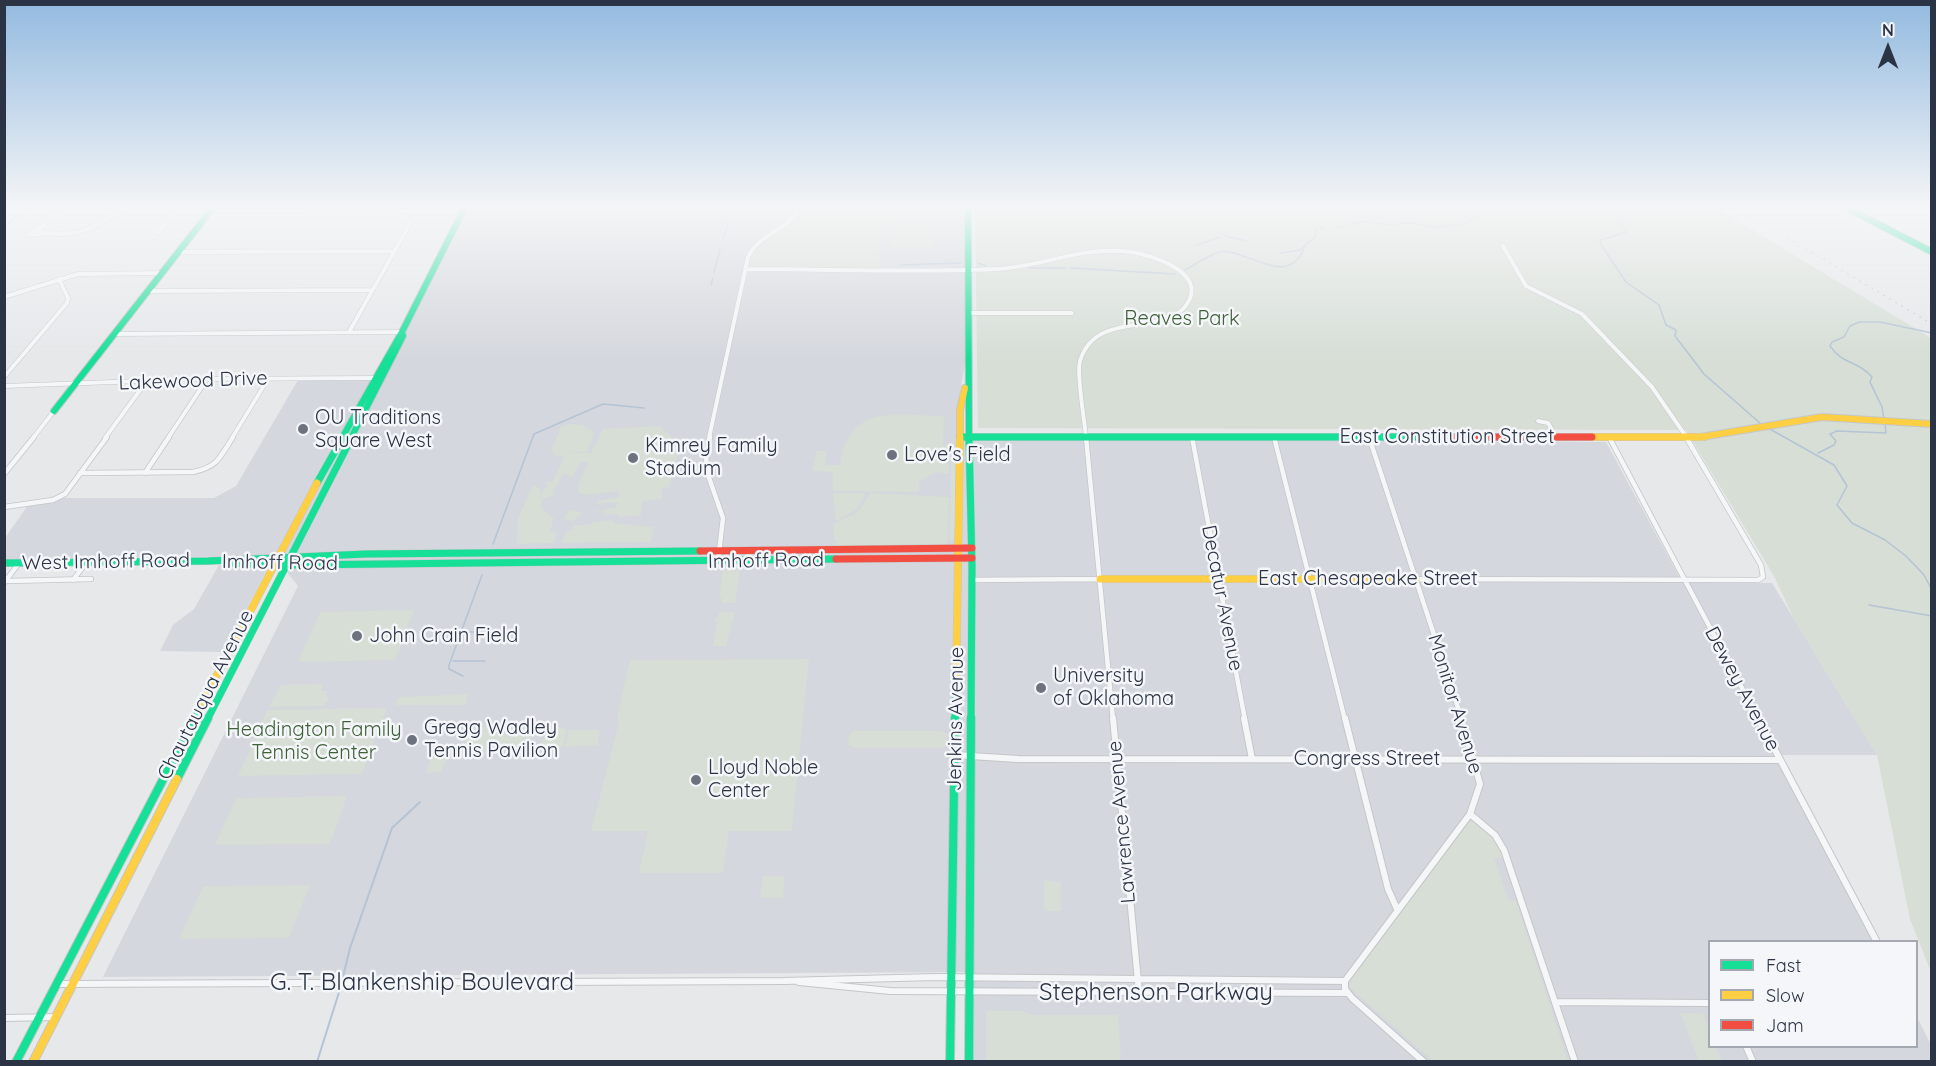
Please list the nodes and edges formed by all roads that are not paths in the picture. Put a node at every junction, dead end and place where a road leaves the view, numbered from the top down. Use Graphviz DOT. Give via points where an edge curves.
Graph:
graph roads {
  1 [pos="174,259"];
  2 [pos="390,259"];
  3 [pos="439,259"];
  4 [pos="749,259"];
  5 [pos="968,259"];
  6 [pos="1048,259"];
  7 [pos="1153,259"];
  8 [pos="1510,259"];
  9 [pos="746,269"];
  10 [pos="968,270"];
  11 [pos="163,273"];
  12 [pos="59,279"];
  13 [pos="372,290"];
  14 [pos="148,291"];
  15 [pos="4,297"];
  16 [pos="968,313"];
  17 [pos="1072,313"];
  18 [pos="349,332"];
  19 [pos="402,333"];
  20 [pos="115,334"];
  21 [pos="4,377"];
  22 [pos="967,377"];
  23 [pos="378,378"];
  24 [pos="207,379"];
  25 [pos="268,379"];
  26 [pos="146,382"];
  27 [pos="74,385"];
  28 [pos="4,386"];
  29 [pos="54,411"];
  30 [pos="1538,421"];
  31 [pos="1932,424"];
  32 [pos="1192,436"];
  33 [pos="1274,436"];
  34 [pos="960,437"];
  35 [pos="969,437"];
  36 [pos="1085,437"];
  37 [pos="1369,437"];
  38 [pos="1556,437"];
  39 [pos="1609,437"];
  40 [pos="1686,437"];
  41 [pos="145,472"];
  42 [pos="80,473"];
  43 [pos="4,474"];
  44 [pos="4,507"];
  45 [pos="958,548"];
  46 [pos="972,548"];
  47 [pos="719,550"];
  48 [pos="290,556"];
  49 [pos="972,558"];
  50 [pos="958,559"];
  51 [pos="276,560"];
  52 [pos="208,561"];
  53 [pos="717,561"];
  54 [pos="86,562"];
  55 [pos="4,563"];
  56 [pos="20,563"];
  57 [pos="286,565"];
  58 [pos="91,579"];
  59 [pos="1100,579"];
  60 [pos="1218,579"];
  61 [pos="1310,579"];
  62 [pos="1416,579"];
  63 [pos="73,580"];
  64 [pos="972,580"];
  65 [pos="1684,580"];
  66 [pos="5,582"];
  67 [pos="958,639"];
  68 [pos="972,639"];
  69 [pos="957,683"];
  70 [pos="972,684"];
  71 [pos="956,755"];
  72 [pos="971,755"];
  73 [pos="1252,759"];
  74 [pos="1354,759"];
  75 [pos="1116,760"];
  76 [pos="1475,760"];
  77 [pos="1779,760"];
  78 [pos="1470,814"];
  79 [pos="1397,909"];
  80 [pos="1876,940"];
  81 [pos="950,977"];
  82 [pos="969,977"];
  83 [pos="1137,979"];
  84 [pos="788,980"];
  85 [pos="1344,981"];
  86 [pos="56,984"];
  87 [pos="73,984"];
  88 [pos="950,992"];
  89 [pos="969,992"];
  90 [pos="1139,992"];
  91 [pos="1348,993"];
  92 [pos="1555,1002"];
  93 [pos="1708,1003"];
  94 [pos="39,1017"];
  95 [pos="56,1017"];
  96 [pos="4,1018"];
  97 [pos="1746,1048"];
  98 [pos="16,1062"];
  99 [pos="33,1062"];
  100 [pos="950,1062"];
  101 [pos="969,1062"];
  102 [pos="1424,1062"];
  103 [pos="1575,1062"];
  104 [pos="1752,1062"];
  1 -- 11 [label="main road"];
  2 -- 13 [label="street"];
  3 -- 19 [label="main road, Chautauqua Avenue"];
  4 -- 9 [label="street"];
  5 -- 10 [label="main road, Jenkins Avenue"];
  6 -- 10 [label="street, Lawrence Avenue" via="1011,268"];
  7 -- 36 [label="street, Lawrence Avenue" via="1185,275 1192,294 1180,312 1161,320 1109,330 1091,343 1079,371"];
  8 -- 40 [label="street" via="1523,283 1587,318 1652,387"];
  9 -- 10 [label="street"];
  9 -- 47 [label="street" via="706,454 707,472 723,518"];
  10 -- 16 [label="main road, Jenkins Avenue"];
  11 -- 12 [label="street" via="82,273"];
  11 -- 14 [label="main road"];
  12 -- 15 [label="street"];
  12 -- 21 [label="street" via="67,303"];
  13 -- 14 [label="street"];
  13 -- 18 [label="street"];
  14 -- 20 [label="main road"];
  16 -- 17 [label="street"];
  16 -- 22 [label="main road, Jenkins Avenue"];
  18 -- 19 [label="street"];
  18 -- 20 [label="street"];
  19 -- 23 [label="main road, Chautauqua Avenue"];
  20 -- 27 [label="main road"];
  22 -- 34 [label="main road, Jenkins Avenue" via="960,410"];
  22 -- 35 [label="main road, Jenkins Avenue"];
  23 -- 25 [label="street, Lakewood Drive"];
  23 -- 48 [label="main road, Chautauqua Avenue"];
  23 -- 51 [label="main road, Chautauqua Avenue"];
  24 -- 25 [label="street, Lakewood Drive"];
  24 -- 26 [label="street, Lakewood Drive"];
  24 -- 41 [label="street"];
  25 -- 41 [label="street" via="217,462 208,469"];
  26 -- 27 [label="street, Lakewood Drive"];
  26 -- 42 [label="street"];
  27 -- 28 [label="street, Lakewood Drive"];
  27 -- 29 [label="main road"];
  29 -- 43 [label="street"];
  30 -- 38 [label="street" via="1548,423"];
  31 -- 40 [label="main road, East Constitution Street" via="1828,417 1722,436"];
  32 -- 33 [label="main road, East Constitution Street"];
  32 -- 36 [label="main road, East Constitution Street"];
  32 -- 60 [label="street, Decatur Avenue"];
  33 -- 37 [label="main road, East Constitution Street"];
  33 -- 61 [label="street"];
  34 -- 35 [label="main road, East Constitution Street"];
  34 -- 45 [label="main road, Jenkins Avenue"];
  35 -- 36 [label="main road, East Constitution Street"];
  35 -- 46 [label="main road, Jenkins Avenue"];
  36 -- 59 [label="street, Lawrence Avenue"];
  37 -- 38 [label="main road, East Constitution Street"];
  37 -- 62 [label="street, Monitor Avenue"];
  38 -- 39 [label="main road, East Constitution Street"];
  39 -- 40 [label="main road, East Constitution Street"];
  39 -- 65 [label="street, Dewey Avenue"];
  40 -- 65 [label="street, East Chesapeake Street" via="1764,577"];
  41 -- 42 [label="street"];
  42 -- 44 [label="street" via="59,497"];
  45 -- 46 [label="main road, Imhoff Road"];
  45 -- 47 [label="main road, Imhoff Road"];
  45 -- 50 [label="main road, Jenkins Avenue"];
  46 -- 49 [label="main road, Jenkins Avenue"];
  47 -- 48 [label="main road, Imhoff Road"];
  47 -- 53 [label="street"];
  48 -- 51 [label="main road, Imhoff Road"];
  48 -- 57 [label="main road, Chautauqua Avenue"];
  49 -- 50 [label="main road, Imhoff Road"];
  49 -- 64 [label="main road, Jenkins Avenue"];
  50 -- 53 [label="main road, Imhoff Road"];
  50 -- 67 [label="main road, Jenkins Avenue"];
  51 -- 52 [label="main road, Imhoff Road"];
  51 -- 57 [label="main road, Imhoff Road"];
  51 -- 86 [label="main road, Chautauqua Avenue"];
  52 -- 54 [label="main road, West Imhoff Road"];
  53 -- 57 [label="main road, Imhoff Road"];
  54 -- 56 [label="main road, West Imhoff Road"];
  54 -- 63 [label="street"];
  55 -- 56 [label="main road, West Imhoff Road"];
  56 -- 66 [label="street"];
  57 -- 87 [label="main road, Chautauqua Avenue"];
  58 -- 63 [label="street"];
  59 -- 60 [label="main road, East Chesapeake Street"];
  59 -- 64 [label="street, East Chesapeake Street"];
  59 -- 75 [label="street, Lawrence Avenue"];
  60 -- 61 [label="main road, East Chesapeake Street"];
  60 -- 73 [label="street, Decatur Avenue"];
  61 -- 62 [label="main road, East Chesapeake Street"];
  61 -- 74 [label="street"];
  62 -- 65 [label="street, East Chesapeake Street"];
  62 -- 76 [label="street, Monitor Avenue"];
  63 -- 66 [label="street"];
  64 -- 68 [label="main road, Jenkins Avenue"];
  65 -- 77 [label="street, Dewey Avenue"];
  67 -- 68 [label="main road"];
  67 -- 69 [label="main road, Jenkins Avenue"];
  68 -- 70 [label="main road, Jenkins Avenue"];
  69 -- 70 [label="main road"];
  69 -- 71 [label="main road, Jenkins Avenue"];
  70 -- 72 [label="main road, Jenkins Avenue"];
  71 -- 72 [label="street, Congress Street"];
  71 -- 81 [label="main road, Jenkins Avenue"];
  72 -- 75 [label="street, Congress Street"];
  72 -- 82 [label="main road, Jenkins Avenue"];
  73 -- 74 [label="street, Congress Street"];
  73 -- 75 [label="street, Congress Street"];
  74 -- 76 [label="street, Congress Street"];
  74 -- 79 [label="street" via="1388,889"];
  75 -- 83 [label="street, Lawrence Avenue"];
  76 -- 77 [label="street, Congress Street"];
  76 -- 78 [label="street, Monitor Avenue" via="1480,784"];
  77 -- 80 [label="street, Dewey Avenue"];
  78 -- 79 [label="street"];
  78 -- 92 [label="street" via="1496,835 1504,850"];
  79 -- 85 [label="street"];
  81 -- 82 [label="street, G. T. Blankenship Boulevard"];
  81 -- 84 [label="street, G. T. Blankenship Boulevard"];
  81 -- 88 [label="main road, Jenkins Avenue"];
  82 -- 83 [label="street, Stephenson Parkway"];
  82 -- 89 [label="main road, Jenkins Avenue"];
  83 -- 85 [label="street, Stephenson Parkway"];
  83 -- 90 [label="street, Lawrence Avenue"];
  84 -- 87 [label="street, G. T. Blankenship Boulevard"];
  84 -- 88 [label="street, G. T. Blankenship Boulevard" via="867,990"];
  85 -- 91 [label="street"];
  86 -- 87 [label="street, G. T. Blankenship Boulevard"];
  86 -- 94 [label="main road, Chautauqua Avenue"];
  87 -- 95 [label="main road, Chautauqua Avenue"];
  88 -- 89 [label="street, Stephenson Parkway"];
  88 -- 100 [label="main road, Jenkins Avenue"];
  89 -- 90 [label="street, Stephenson Parkway"];
  89 -- 101 [label="main road, Jenkins Avenue"];
  90 -- 91 [label="street, Stephenson Parkway"];
  91 -- 102 [label="street"];
  92 -- 93 [label="street"];
  92 -- 103 [label="street"];
  94 -- 95 [label="street"];
  94 -- 96 [label="street"];
  94 -- 98 [label="main road, Chautauqua Avenue"];
  95 -- 99 [label="main road, Chautauqua Avenue"];
  97 -- 104 [label="street"];
}
